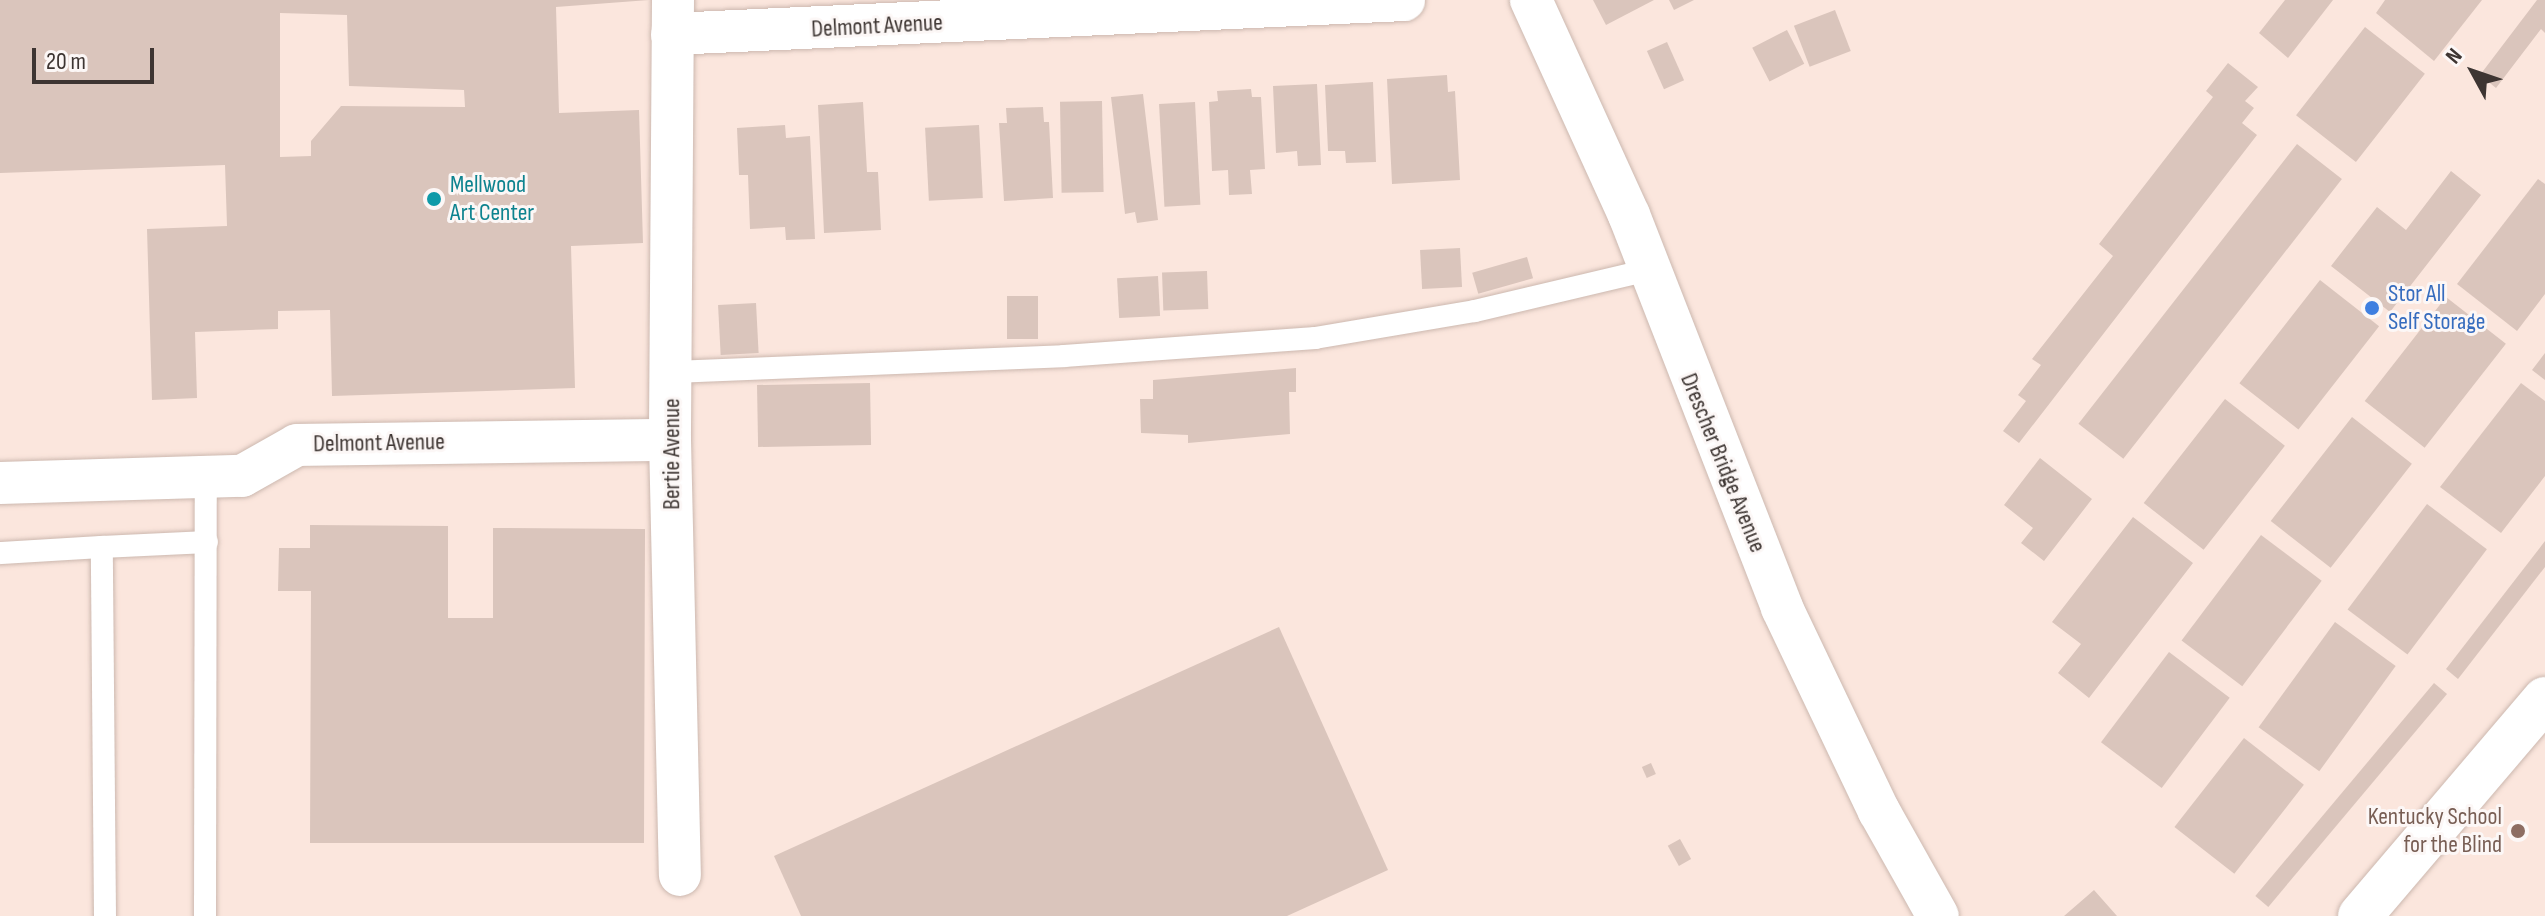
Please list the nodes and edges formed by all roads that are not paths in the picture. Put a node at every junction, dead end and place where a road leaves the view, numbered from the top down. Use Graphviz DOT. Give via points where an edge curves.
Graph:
graph roads {
  1 [pos="1404,0"];
  2 [pos="1531,0"];
  3 [pos="673,17"];
  4 [pos="1648,270"];
  5 [pos="672,372"];
  6 [pos="670,440"];
  7 [pos="206,477"];
  8 [pos="0,483"];
  9 [pos="207,542"];
  10 [pos="102,547"];
  11 [pos="0,553"];
  12 [pos="2545,699"];
  13 [pos="680,875"];
  14 [pos="105,916"];
  15 [pos="205,916"];
  16 [pos="1938,916"];
  17 [pos="2360,916"];
  1 -- 3 [label="street, Delmont Avenue"];
  2 -- 4 [label="street, Drescher Bridge Avenue" via="1629,215"];
  3 -- 5 [label="street, Bertie Avenue"];
  4 -- 5 [label="lane" via="1475,311 1315,338 1064,356"];
  4 -- 16 [label="street, Drescher Bridge Avenue" via="1782,608 1879,811"];
  5 -- 6 [label="street, Bertie Avenue"];
  6 -- 7 [label="street, Delmont Avenue" via="297,445 242,476"];
  6 -- 13 [label="street, Bertie Avenue"];
  7 -- 8 [label="street, Delmont Avenue"];
  7 -- 9 [label="lane"];
  9 -- 10 [label="lane"];
  9 -- 15 [label="lane"];
  10 -- 11 [label="lane"];
  10 -- 14 [label="lane"];
  12 -- 17 [label="main road"];
}
